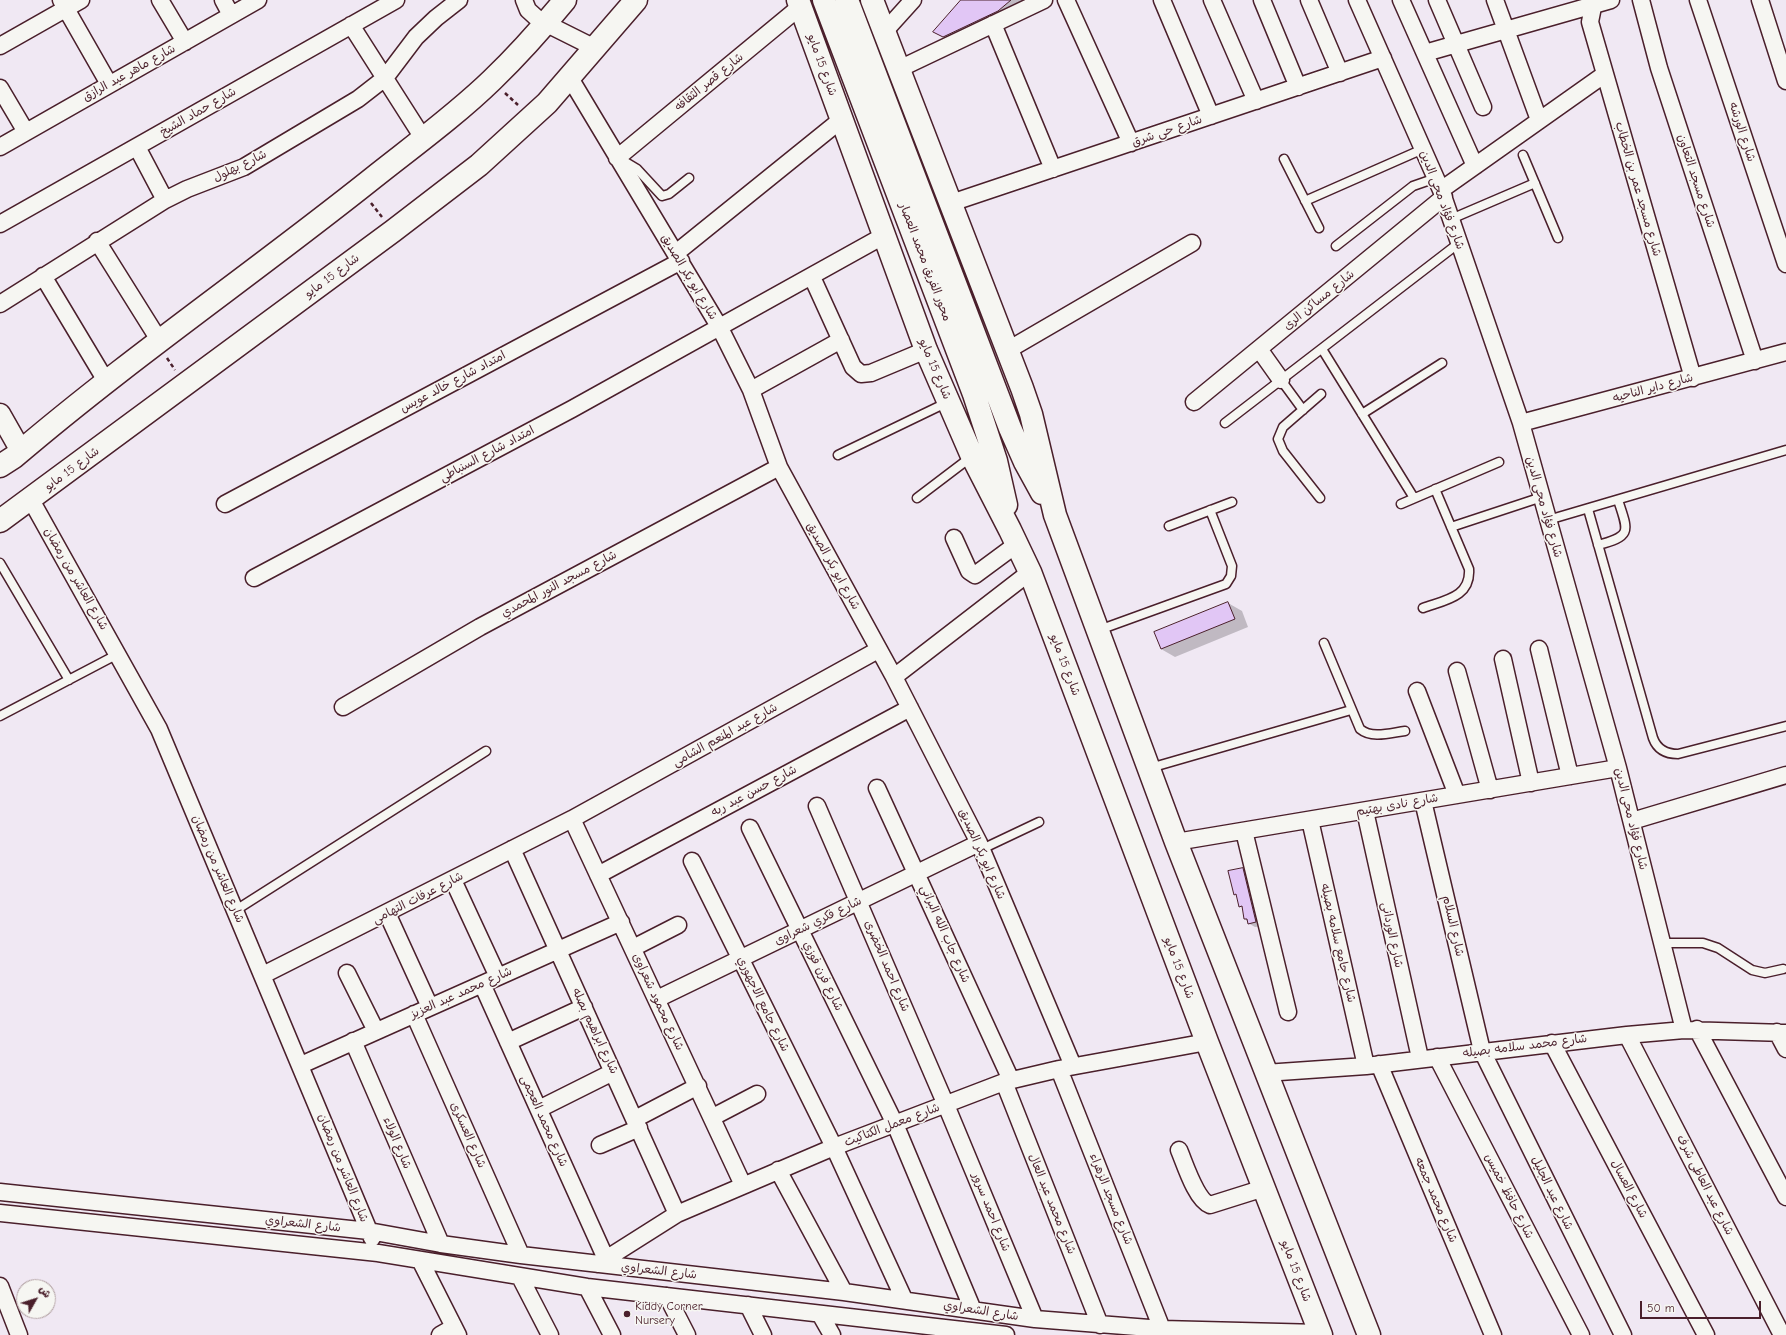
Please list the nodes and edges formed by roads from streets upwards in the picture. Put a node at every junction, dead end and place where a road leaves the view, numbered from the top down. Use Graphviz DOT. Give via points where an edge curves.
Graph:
graph roads {
  1 [pos="81,0"];
  2 [pos="160,0"];
  3 [pos="223,0"];
  4 [pos="258,0"];
  5 [pos="396,0"];
  6 [pos="459,0"];
  7 [pos="524,0"];
  8 [pos="565,0"];
  9 [pos="626,0"];
  10 [pos="636,0"];
  11 [pos="824,0"];
  12 [pos="847,0"];
  13 [pos="872,0"];
  14 [pos="913,0"];
  15 [pos="1044,0"];
  16 [pos="1066,0"];
  17 [pos="1162,0"];
  18 [pos="1212,0"];
  19 [pos="1262,0"];
  20 [pos="1309,0"];
  21 [pos="1357,0"];
  22 [pos="1401,0"];
  23 [pos="1437,0"];
  24 [pos="1495,0"];
  25 [pos="1611,0"];
  26 [pos="1641,0"];
  27 [pos="1698,0"];
  28 [pos="1760,0"];
  29 [pos="800,3"];
  30 [pos="1592,3"];
  31 [pos="63,4"];
  32 [pos="232,15"];
  33 [pos="546,24"];
  34 [pos="993,24"];
  35 [pos="351,25"];
  36 [pos="1506,30"];
  37 [pos="885,31"];
  38 [pos="185,42"];
  39 [pos="1456,44"];
  40 [pos="0,46"];
  41 [pos="595,48"];
  42 [pos="1425,53"];
  43 [pos="1383,58"];
  44 [pos="899,69"];
  45 [pos="1340,72"];
  46 [pos="1605,74"];
  47 [pos="384,78"];
  48 [pos="570,78"];
  49 [pos="1786,81"];
  50 [pos="109,84"];
  51 [pos="1298,86"];
  52 [pos="0,88"];
  53 [pos="1256,101"];
  54 [pos="1483,106"];
  55 [pos="1211,116"];
  56 [pos="842,119"];
  57 [pos="1539,120"];
  58 [pos="26,132"];
  59 [pos="423,138"];
  60 [pos="1131,143"];
  61 [pos="0,147"];
  62 [pos="137,147"];
  63 [pos="617,158"];
  64 [pos="1475,166"];
  65 [pos="1052,169"];
  66 [pos="1440,188"];
  67 [pos="165,200"];
  68 [pos="951,203"];
  69 [pos="0,224"];
  70 [pos="884,235"];
  71 [pos="97,241"];
  72 [pos="1192,243"];
  73 [pos="678,257"];
  74 [pos="1786,264"];
  75 [pos="43,276"];
  76 [pos="812,277"];
  77 [pos="0,304"];
  78 [pos="720,328"];
  79 [pos="840,340"];
  80 [pos="157,342"];
  81 [pos="1259,349"];
  82 [pos="926,350"];
  83 [pos="1008,350"];
  84 [pos="1786,352"];
  85 [pos="1755,361"];
  86 [pos="1693,378"];
  87 [pos="1282,380"];
  88 [pos="106,381"];
  89 [pos="751,390"];
  90 [pos="1194,402"];
  91 [pos="0,414"];
  92 [pos="1521,423"];
  93 [pos="21,451"];
  94 [pos="0,466"];
  95 [pos="779,467"];
  96 [pos="31,500"];
  97 [pos="225,504"];
  98 [pos="1054,515"];
  99 [pos="0,522"];
  100 [pos="1014,537"];
  101 [pos="954,538"];
  102 [pos="1030,572"];
  103 [pos="254,578"];
  104 [pos="1539,649"];
  105 [pos="878,650"];
  106 [pos="1503,659"];
  107 [pos="1457,671"];
  108 [pos="894,677"];
  109 [pos="1417,691"];
  110 [pos="343,707"];
  111 [pos="910,708"];
  112 [pos="1618,768"];
  113 [pos="1786,775"];
  114 [pos="1570,776"];
  115 [pos="1531,782"];
  116 [pos="877,788"];
  117 [pos="1490,790"];
  118 [pos="1457,795"];
  119 [pos="1423,801"];
  120 [pos="817,806"];
  121 [pos="1365,811"];
  122 [pos="572,819"];
  123 [pos="1310,820"];
  124 [pos="1632,821"];
  125 [pos="750,828"];
  126 [pos="1244,831"];
  127 [pos="1176,842"];
  128 [pos="981,846"];
  129 [pos="512,849"];
  130 [pos="692,861"];
  131 [pos="917,872"];
  132 [pos="598,875"];
  133 [pos="453,880"];
  134 [pos="859,900"];
  135 [pos="387,913"];
  136 [pos="620,922"];
  137 [pos="678,925"];
  138 [pos="800,929"];
  139 [pos="633,948"];
  140 [pos="558,950"];
  141 [pos="740,958"];
  142 [pos="348,973"];
  143 [pos="263,975"];
  144 [pos="498,976"];
  145 [pos="482,984"];
  146 [pos="657,999"];
  147 [pos="430,1007"];
  148 [pos="584,1007"];
  149 [pos="1288,1012"];
  150 [pos="414,1014"];
  151 [pos="1690,1029"];
  152 [pos="376,1031"];
  153 [pos="1782,1033"];
  154 [pos="1627,1034"];
  155 [pos="354,1041"];
  156 [pos="508,1042"];
  157 [pos="1207,1042"];
  158 [pos="1552,1043"];
  159 [pos="1786,1049"];
  160 [pos="1482,1051"];
  161 [pos="1437,1056"];
  162 [pos="1420,1058"];
  163 [pos="301,1064"];
  164 [pos="1372,1065"];
  165 [pos="1066,1068"];
  166 [pos="613,1072"];
  167 [pos="1265,1073"];
  168 [pos="1008,1081"];
  169 [pos="698,1086"];
  170 [pos="757,1094"];
  171 [pos="946,1105"];
  172 [pos="539,1109"];
  173 [pos="713,1117"];
  174 [pos="637,1123"];
  175 [pos="895,1124"];
  176 [pos="600,1145"];
  177 [pos="834,1147"];
  178 [pos="1179,1150"];
  179 [pos="778,1170"];
  180 [pos="743,1185"];
  181 [pos="1264,1188"];
  182 [pos="0,1192"];
  183 [pos="1786,1196"];
  184 [pos="0,1213"];
  185 [pos="677,1214"];
  186 [pos="369,1231"];
  187 [pos="441,1244"];
  188 [pos="378,1253"];
  189 [pos="521,1256"];
  190 [pos="420,1260"];
  191 [pos="602,1261"];
  192 [pos="520,1277"];
  193 [pos="0,1286"];
  194 [pos="587,1287"];
  195 [pos="844,1292"];
  196 [pos="667,1296"];
  197 [pos="904,1299"];
  198 [pos="748,1305"];
  199 [pos="973,1310"];
  200 [pos="820,1314"];
  201 [pos="1035,1319"];
  202 [pos="1100,1325"];
  203 [pos="1162,1329"];
  204 [pos="921,1330"];
  205 [pos="456,1331"];
  206 [pos="987,1334"];
  207 [pos="1320,1334"];
  208 [pos="19,1335"];
  209 [pos="440,1335"];
  210 [pos="550,1335"];
  211 [pos="612,1335"];
  212 [pos="687,1335"];
  213 [pos="763,1335"];
  214 [pos="832,1335"];
  215 [pos="1006,1335"];
  216 [pos="1369,1335"];
  217 [pos="1493,1335"];
  218 [pos="1581,1335"];
  219 [pos="1622,1335"];
  220 [pos="1706,1335"];
  221 [pos="1782,1335"];
  1 -- 31 [label="street"];
  2 -- 38 [label="street"];
  3 -- 32 [label="street"];
  4 -- 32 [label="street, شارع ماهر عبد الرازق"];
  5 -- 35 [label="street, شارع حماد الشيخ"];
  6 -- 47 [label="street, شارع بهلول" via="416,37"];
  7 -- 33 [label="street" via="533,15"];
  8 -- 33 [label="main road"];
  9 -- 41 [label="main road"];
  10 -- 41 [label="main road, شارع 15 مايو"];
  11 -- 100 [label="main road, محور الفريق محمد العصار" via="974,394 996,461"];
  12 -- 98 [label="main road, محور الفريق محمد العصار" via="1010,428"];
  13 -- 37 [label="main road"];
  14 -- 37 [label="street"];
  15 -- 34 [label="street"];
  16 -- 60 [label="street"];
  17 -- 55 [label="street"];
  18 -- 53 [label="street"];
  19 -- 51 [label="street"];
  20 -- 45 [label="street"];
  21 -- 43 [label="street, شارع فؤاد محى الدين"];
  22 -- 42 [label="street"];
  23 -- 39 [label="street"];
  24 -- 36 [label="street"];
  25 -- 30 [label="street"];
  26 -- 85 [label="street, شارع مسجد التعاون" via="1659,68"];
  27 -- 74 [label="street, شارع الورشه"];
  28 -- 49 [label="street"];
  29 -- 56 [label="main road, شارع 15 مايو"];
  29 -- 63 [label="street, شارع قصر الثقافه"];
  30 -- 36 [label="street"];
  30 -- 46 [label="street, شارع مسجد عمر بن الخطاب" via="1590,22"];
  31 -- 40 [label="street"];
  31 -- 50 [label="street"];
  32 -- 38 [label="street, شارع ماهر عبد الرازق"];
  33 -- 41 [label="street"];
  33 -- 59 [label="main road" via="492,81"];
  34 -- 44 [label="street"];
  34 -- 65 [label="street"];
  35 -- 47 [label="street"];
  35 -- 62 [label="street, شارع حماد الشيخ"];
  36 -- 39 [label="street"];
  36 -- 57 [label="street"];
  37 -- 44 [label="main road"];
  38 -- 50 [label="street, شارع ماهر عبد الرازق"];
  39 -- 42 [label="street"];
  39 -- 54 [label="street"];
  41 -- 48 [label="main road, شارع 15 مايو"];
  42 -- 64 [label="street"];
  43 -- 45 [label="street, شارع حى شرق"];
  43 -- 66 [label="street, شارع فؤاد محى الدين"];
  44 -- 68 [label="main road"];
  45 -- 51 [label="street, شارع حى شرق"];
  46 -- 57 [label="street, شارع مساكن الرى"];
  46 -- 86 [label="street, شارع مسجد عمر بن الخطاب"];
  47 -- 59 [label="street"];
  47 -- 67 [label="street, شارع بهلول" via="358,99 244,167"];
  48 -- 63 [label="street, شارع ابو بكر الصديق"];
  48 -- 96 [label="main road, شارع 15 مايو" via="479,165"];
  50 -- 58 [label="street, شارع ماهر عبد الرازق"];
  51 -- 53 [label="street, شارع حى شرق"];
  52 -- 58 [label="street"];
  53 -- 55 [label="street, شارع حى شرق"];
  55 -- 60 [label="street, شارع حى شرق"];
  56 -- 70 [label="main road, شارع 15 مايو"];
  56 -- 73 [label="street, امتداد شارع خالد عويس"];
  57 -- 64 [label="street, شارع مساكن الرى"];
  58 -- 61 [label="street, شارع ماهر عبد الرازق"];
  59 -- 80 [label="main road" via="317,223"];
  60 -- 65 [label="street, شارع حى شرق"];
  62 -- 67 [label="street"];
  62 -- 69 [label="street, شارع حماد الشيخ"];
  63 -- 73 [label="street, شارع ابو بكر الصديق"];
  64 -- 66 [label="street, شارع مساكن الرى"];
  65 -- 68 [label="street, شارع حى شرق"];
  66 -- 81 [label="street, شارع مساكن الرى"];
  66 -- 92 [label="street, شارع فؤاد محى الدين"];
  67 -- 71 [label="street, شارع بهلول"];
  68 -- 83 [label="main road"];
  70 -- 76 [label="street, امتداد شارع السنباطي"];
  70 -- 82 [label="main road, شارع 15 مايو"];
  71 -- 75 [label="street, شارع بهلول"];
  71 -- 80 [label="street"];
  72 -- 83 [label="street"];
  73 -- 78 [label="street, شارع ابو بكر الصديق"];
  73 -- 97 [label="street, امتداد شارع خالد عويس"];
  75 -- 77 [label="street, شارع بهلول"];
  75 -- 88 [label="street"];
  76 -- 78 [label="street, امتداد شارع السنباطي"];
  76 -- 79 [label="street"];
  78 -- 89 [label="street, شارع ابو بكر الصديق"];
  78 -- 103 [label="street, امتداد شارع السنباطي"];
  79 -- 82 [label="street" via="853,367 861,374 871,373"];
  79 -- 89 [label="street"];
  80 -- 88 [label="main road"];
  81 -- 87 [label="street"];
  81 -- 90 [label="street, شارع مساكن الرى"];
  82 -- 100 [label="main road, شارع 15 مايو" via="972,456"];
  83 -- 98 [label="main road" via="1031,414"];
  84 -- 85 [label="street, شارع داير الناحيه"];
  85 -- 86 [label="street, شارع داير الناحيه"];
  86 -- 92 [label="street, شارع داير الناحيه"];
  88 -- 93 [label="main road"];
  89 -- 95 [label="street, شارع ابو بكر الصديق"];
  91 -- 93 [label="street"];
  92 -- 112 [label="street, شارع فؤاد محى الدين"];
  93 -- 94 [label="main road"];
  95 -- 105 [label="street, شارع ابو بكر الصديق"];
  95 -- 110 [label="street, شارع مسجد النور المحمدي" via="480,627"];
  96 -- 99 [label="main road, شارع 15 مايو"];
  96 -- 143 [label="street, شارع العاشر من رمضان" via="159,729"];
  98 -- 127 [label="main road"];
  100 -- 101 [label="street" via="975,575 969,571"];
  100 -- 102 [label="main road, شارع 15 مايو"];
  102 -- 108 [label="street"];
  102 -- 157 [label="main road, شارع 15 مايو"];
  104 -- 114 [label="street"];
  105 -- 108 [label="street, شارع ابو بكر الصديق"];
  105 -- 122 [label="street, شارع عبد المنعم الشامى"];
  106 -- 115 [label="street"];
  107 -- 117 [label="street"];
  108 -- 111 [label="street, شارع ابو بكر الصديق"];
  109 -- 118 [label="street"];
  111 -- 128 [label="street, شارع ابو بكر الصديق"];
  111 -- 132 [label="street, شارع حسن عبد ربه"];
  112 -- 114 [label="street, شارع نادى بهتيم"];
  112 -- 124 [label="street, شارع فؤاد محى الدين"];
  113 -- 124 [label="street"];
  114 -- 115 [label="street, شارع نادى بهتيم"];
  115 -- 117 [label="street, شارع نادى بهتيم"];
  116 -- 131 [label="street, شارع جاب الله البراني"];
  117 -- 118 [label="street, شارع نادى بهتيم"];
  118 -- 119 [label="street, شارع نادى بهتيم"];
  119 -- 121 [label="street, شارع نادى بهتيم"];
  119 -- 160 [label="street, شارع السلام"];
  120 -- 134 [label="street, شارع احمد الخضرى"];
  121 -- 123 [label="street, شارع نادى بهتيم"];
  121 -- 162 [label="street, شارع الوردانى"];
  122 -- 129 [label="street, شارع عرفات التهامى"];
  122 -- 132 [label="street, شارع محمود شعراوى"];
  123 -- 126 [label="street, شارع نادى بهتيم"];
  123 -- 164 [label="street, شارع جامع سلامه بصيله"];
  124 -- 151 [label="street, شارع فؤاد محى الدين" via="1662,944"];
  125 -- 138 [label="street, شارع فرن فوزي"];
  126 -- 127 [label="street, شارع نادى بهتيم"];
  126 -- 149 [label="street"];
  127 -- 167 [label="main road"];
  128 -- 131 [label="street, شارع فكري شعراوى"];
  128 -- 165 [label="street, شارع ابو بكر الصديق"];
  129 -- 133 [label="street, شارع عرفات التهامى"];
  129 -- 140 [label="street, شارع ابراهيم بصله"];
  130 -- 141 [label="street, شارع جامع الاجهوري"];
  131 -- 134 [label="street, شارع فكري شعراوى"];
  131 -- 168 [label="street, شارع جاب الله البراني"];
  132 -- 136 [label="street, شارع محمود شعراوى"];
  133 -- 135 [label="street, شارع عرفات التهامى"];
  133 -- 144 [label="street"];
  134 -- 138 [label="street, شارع فكري شعراوى"];
  134 -- 171 [label="street, شارع احمد الخضرى"];
  135 -- 143 [label="street, شارع عرفات التهامى"];
  135 -- 147 [label="street"];
  136 -- 139 [label="street, شارع محمود شعراوى"];
  136 -- 140 [label="street, شارع محمد عبد العزيز"];
  137 -- 139 [label="street"];
  138 -- 141 [label="street, شارع فكري شعراوى"];
  138 -- 175 [label="street, شارع فرن فوزي"];
  139 -- 146 [label="street, شارع محمود شعراوى"];
  140 -- 144 [label="street, شارع محمد عبد العزيز"];
  140 -- 148 [label="street, شارع ابراهيم بصله"];
  141 -- 146 [label="street, شارع فكري شعراوى"];
  141 -- 177 [label="street, شارع جامع الاجهوري"];
  142 -- 152 [label="street"];
  143 -- 163 [label="street, شارع العاشر من رمضان"];
  144 -- 145 [label="street, شارع محمد عبد العزيز"];
  145 -- 147 [label="street, شارع محمد عبد العزيز"];
  145 -- 156 [label="street, شارع محمد العجمى"];
  146 -- 169 [label="street, شارع محمود شعراوى"];
  147 -- 150 [label="street, شارع محمد عبد العزيز"];
  148 -- 156 [label="street"];
  148 -- 166 [label="street, شارع ابراهيم بصله"];
  150 -- 152 [label="street, شارع محمد عبد العزيز"];
  150 -- 189 [label="street, شارع العسكرى"];
  151 -- 153 [label="street, شارع محمد سلامه بصيله"];
  151 -- 154 [label="street, شارع محمد سلامه بصيله"];
  151 -- 183 [label="street, شارع فؤاد محى الدين"];
  152 -- 155 [label="street, شارع محمد عبد العزيز"];
  153 -- 159 [label="street"];
  154 -- 158 [label="street, شارع محمد سلامه بصيله"];
  154 -- 221 [label="street, شارع عبد العاطى شرف"];
  155 -- 163 [label="street, شارع محمد عبد العزيز"];
  155 -- 187 [label="street, شارع الولاء"];
  156 -- 172 [label="street, شارع محمد العجمى"];
  157 -- 165 [label="street, شارع معمل الكتاكيت"];
  157 -- 181 [label="main road, شارع 15 مايو"];
  158 -- 160 [label="street, شارع محمد سلامه بصيله"];
  158 -- 220 [label="street, شارع العسال"];
  160 -- 161 [label="street, شارع محمد سلامه بصيله"];
  160 -- 219 [label="street, شارع عبد الجليل"];
  161 -- 162 [label="street, شارع محمد سلامه بصيله"];
  161 -- 218 [label="street, شارع حافظ خميس"];
  162 -- 164 [label="street, شارع محمد سلامه بصيله"];
  163 -- 186 [label="street, شارع العاشر من رمضان"];
  164 -- 167 [label="street, شارع محمد سلامه بصيله"];
  164 -- 217 [label="street, شارع محمد جمعه"];
  165 -- 168 [label="street, شارع معمل الكتاكيت"];
  165 -- 203 [label="street, شارع مسجد الزهراء"];
  166 -- 172 [label="street"];
  166 -- 174 [label="street, شارع ابراهيم بصله"];
  167 -- 216 [label="main road"];
  168 -- 171 [label="street, شارع معمل الكتاكيت"];
  168 -- 202 [label="street, شارع محمد عبد العال"];
  169 -- 173 [label="street, شارع محمود شعراوى"];
  169 -- 174 [label="street"];
  170 -- 173 [label="street"];
  171 -- 175 [label="street, شارع معمل الكتاكيت"];
  171 -- 201 [label="street, شارع احمد سرور"];
  172 -- 191 [label="street, شارع محمد العجمى"];
  173 -- 180 [label="street, شارع محمود شعراوى"];
  174 -- 176 [label="street"];
  174 -- 185 [label="street, شارع ابراهيم بصله"];
  175 -- 177 [label="street, شارع معمل الكتاكيت"];
  175 -- 199 [label="street, شارع فرن فوزي"];
  177 -- 179 [label="street, شارع معمل الكتاكيت"];
  177 -- 197 [label="street, شارع جامع الاجهوري"];
  178 -- 181 [label="street" via="1206,1204 1210,1205"];
  179 -- 180 [label="street, شارع معمل الكتاكيت"];
  179 -- 195 [label="street"];
  180 -- 185 [label="street, شارع معمل الكتاكيت"];
  181 -- 207 [label="main road, شارع 15 مايو"];
  182 -- 186 [label="street, شارع الشعراوي"];
  184 -- 188 [label="street, شارع الشعراوي"];
  185 -- 191 [label="street, شارع معمل الكتاكيت"];
  186 -- 187 [label="street, شارع الشعراوي"];
  186 -- 188 [label="street, شارع العاشر من رمضان"];
  187 -- 189 [label="street, شارع الشعراوي"];
  188 -- 190 [label="street, شارع الشعراوي"];
  189 -- 191 [label="street, شارع الشعراوي"];
  190 -- 192 [label="street, شارع الشعراوي"];
  190 -- 205 [label="street"];
  191 -- 195 [label="street, شارع الشعراوي"];
  192 -- 194 [label="street, شارع الشعراوي"];
  192 -- 210 [label="street"];
  193 -- 208 [label="street"];
  194 -- 196 [label="street, شارع الشعراوي"];
  194 -- 211 [label="street"];
  195 -- 197 [label="street, شارع الشعراوي"];
  196 -- 198 [label="street, شارع الشعراوي"];
  196 -- 212 [label="street"];
  197 -- 199 [label="street, شارع الشعراوي"];
  198 -- 200 [label="street, شارع الشعراوي"];
  198 -- 213 [label="street"];
  199 -- 201 [label="street, شارع الشعراوي"];
  200 -- 204 [label="street, شارع الشعراوي"];
  200 -- 214 [label="street"];
  201 -- 202 [label="street, شارع الشعراوي"];
  202 -- 203 [label="street, شارع الشعراوي"];
  203 -- 207 [label="street, شارع الشعراوي"];
  204 -- 206 [label="street, شارع الشعراوي"];
  205 -- 209 [label="street"];
  206 -- 215 [label="street, شارع الشعراوي"];
}
